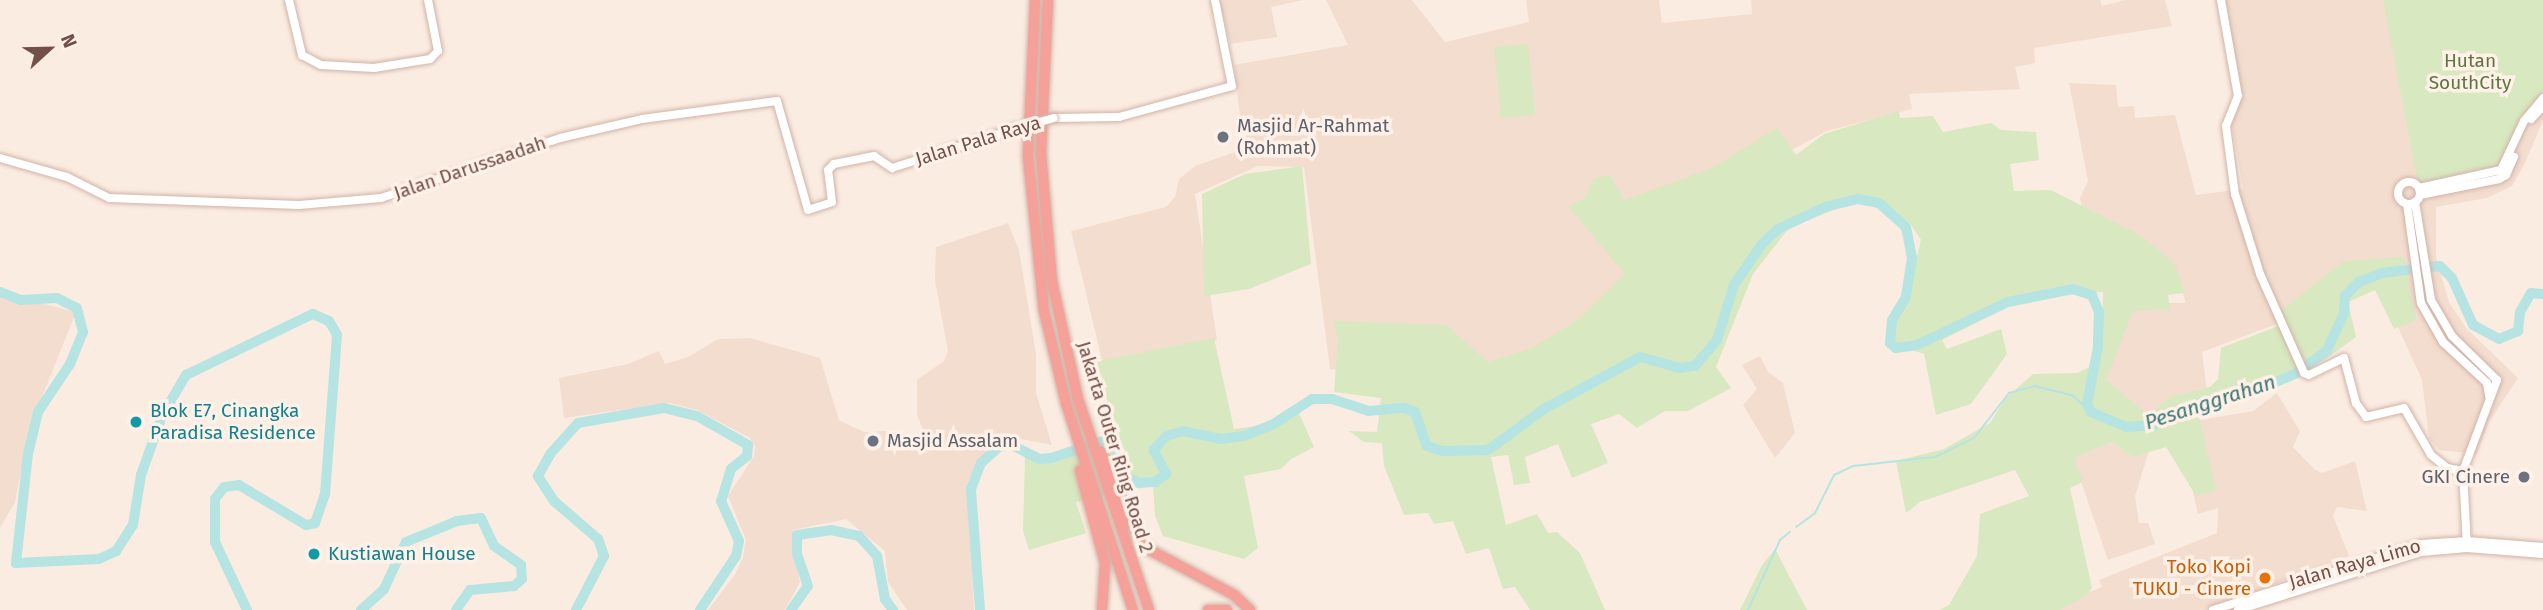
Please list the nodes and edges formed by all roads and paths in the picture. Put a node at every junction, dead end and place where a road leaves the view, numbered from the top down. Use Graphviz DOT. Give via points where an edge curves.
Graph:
graph roads {
  1 [pos="289,0"];
  2 [pos="428,0"];
  3 [pos="1035,0"];
  4 [pos="1048,0"];
  5 [pos="1215,0"];
  6 [pos="2221,0"];
  7 [pos="2543,98"];
  8 [pos="2543,106"];
  9 [pos="0,158"];
  10 [pos="2415,197"];
  11 [pos="808,211"];
  12 [pos="2489,396"];
  13 [pos="2463,471"];
  14 [pos="1118,507"];
  15 [pos="1096,515"];
  16 [pos="2467,545"];
  17 [pos="2543,547"];
  18 [pos="2543,554"];
  19 [pos="1102,610"];
  20 [pos="1133,610"];
  21 [pos="1149,610"];
  22 [pos="1208,610"];
  23 [pos="1227,610"];
  24 [pos="1250,610"];
  25 [pos="2213,610"];
  26 [pos="2238,610"];
  1 -- 2 [label="street" via="302,55 321,65 374,68 430,59 438,51"];
  3 -- 15 [label="highway, Jakarta Outer Ring Road 2" via="1028,90 1030,195 1044,311"];
  4 -- 14 [label="highway, Jakarta Outer Ring Road 2" via="1041,88 1044,212 1052,281 1077,395"];
  5 -- 11 [label="street, Jalan Pala Raya, bridge" via="1232,86 1119,117 1054,118 892,168 874,156 834,164 828,170 832,202"];
  6 -- 13 [label="street" via="2238,96 2226,125 2235,194 2260,274 2304,373 2309,375 2344,358 2356,403 2366,417 2404,408 2431,455 2447,468"];
  7 -- 10 [label="street" via="2524,121 2501,170"];
  8 -- 10 [label="street" via="2527,127 2506,175"];
  9 -- 11 [label="street, Jalan Darussaadah" via="66,177 109,198 299,205 381,198 560,138 642,119 777,101"];
  10 -- 12 [label="street" via="2413,260 2418,293 2431,324 2488,385"];
  10 -- 12 [label="street" via="2431,300 2440,319 2497,380"];
  12 -- 13 [label="street"];
  13 -- 16 [label="street"];
  14 -- 21 [label="highway, Jakarta Outer Ring Road 2"];
  14 -- 24 [label="highway" via="1154,555 1234,595"];
  15 -- 19 [label="highway" via="1105,563"];
  15 -- 20 [label="highway, Jakarta Outer Ring Road 2"];
  16 -- 17 [label="street, Jalan Raya Limo"];
  16 -- 18 [label="street, Jalan Raya Limo"];
  16 -- 25 [label="street, Jalan Raya Limo" via="2421,544"];
  16 -- 26 [label="street, Jalan Raya Limo" via="2421,552"];
  22 -- 23 [label="highway"];
}
